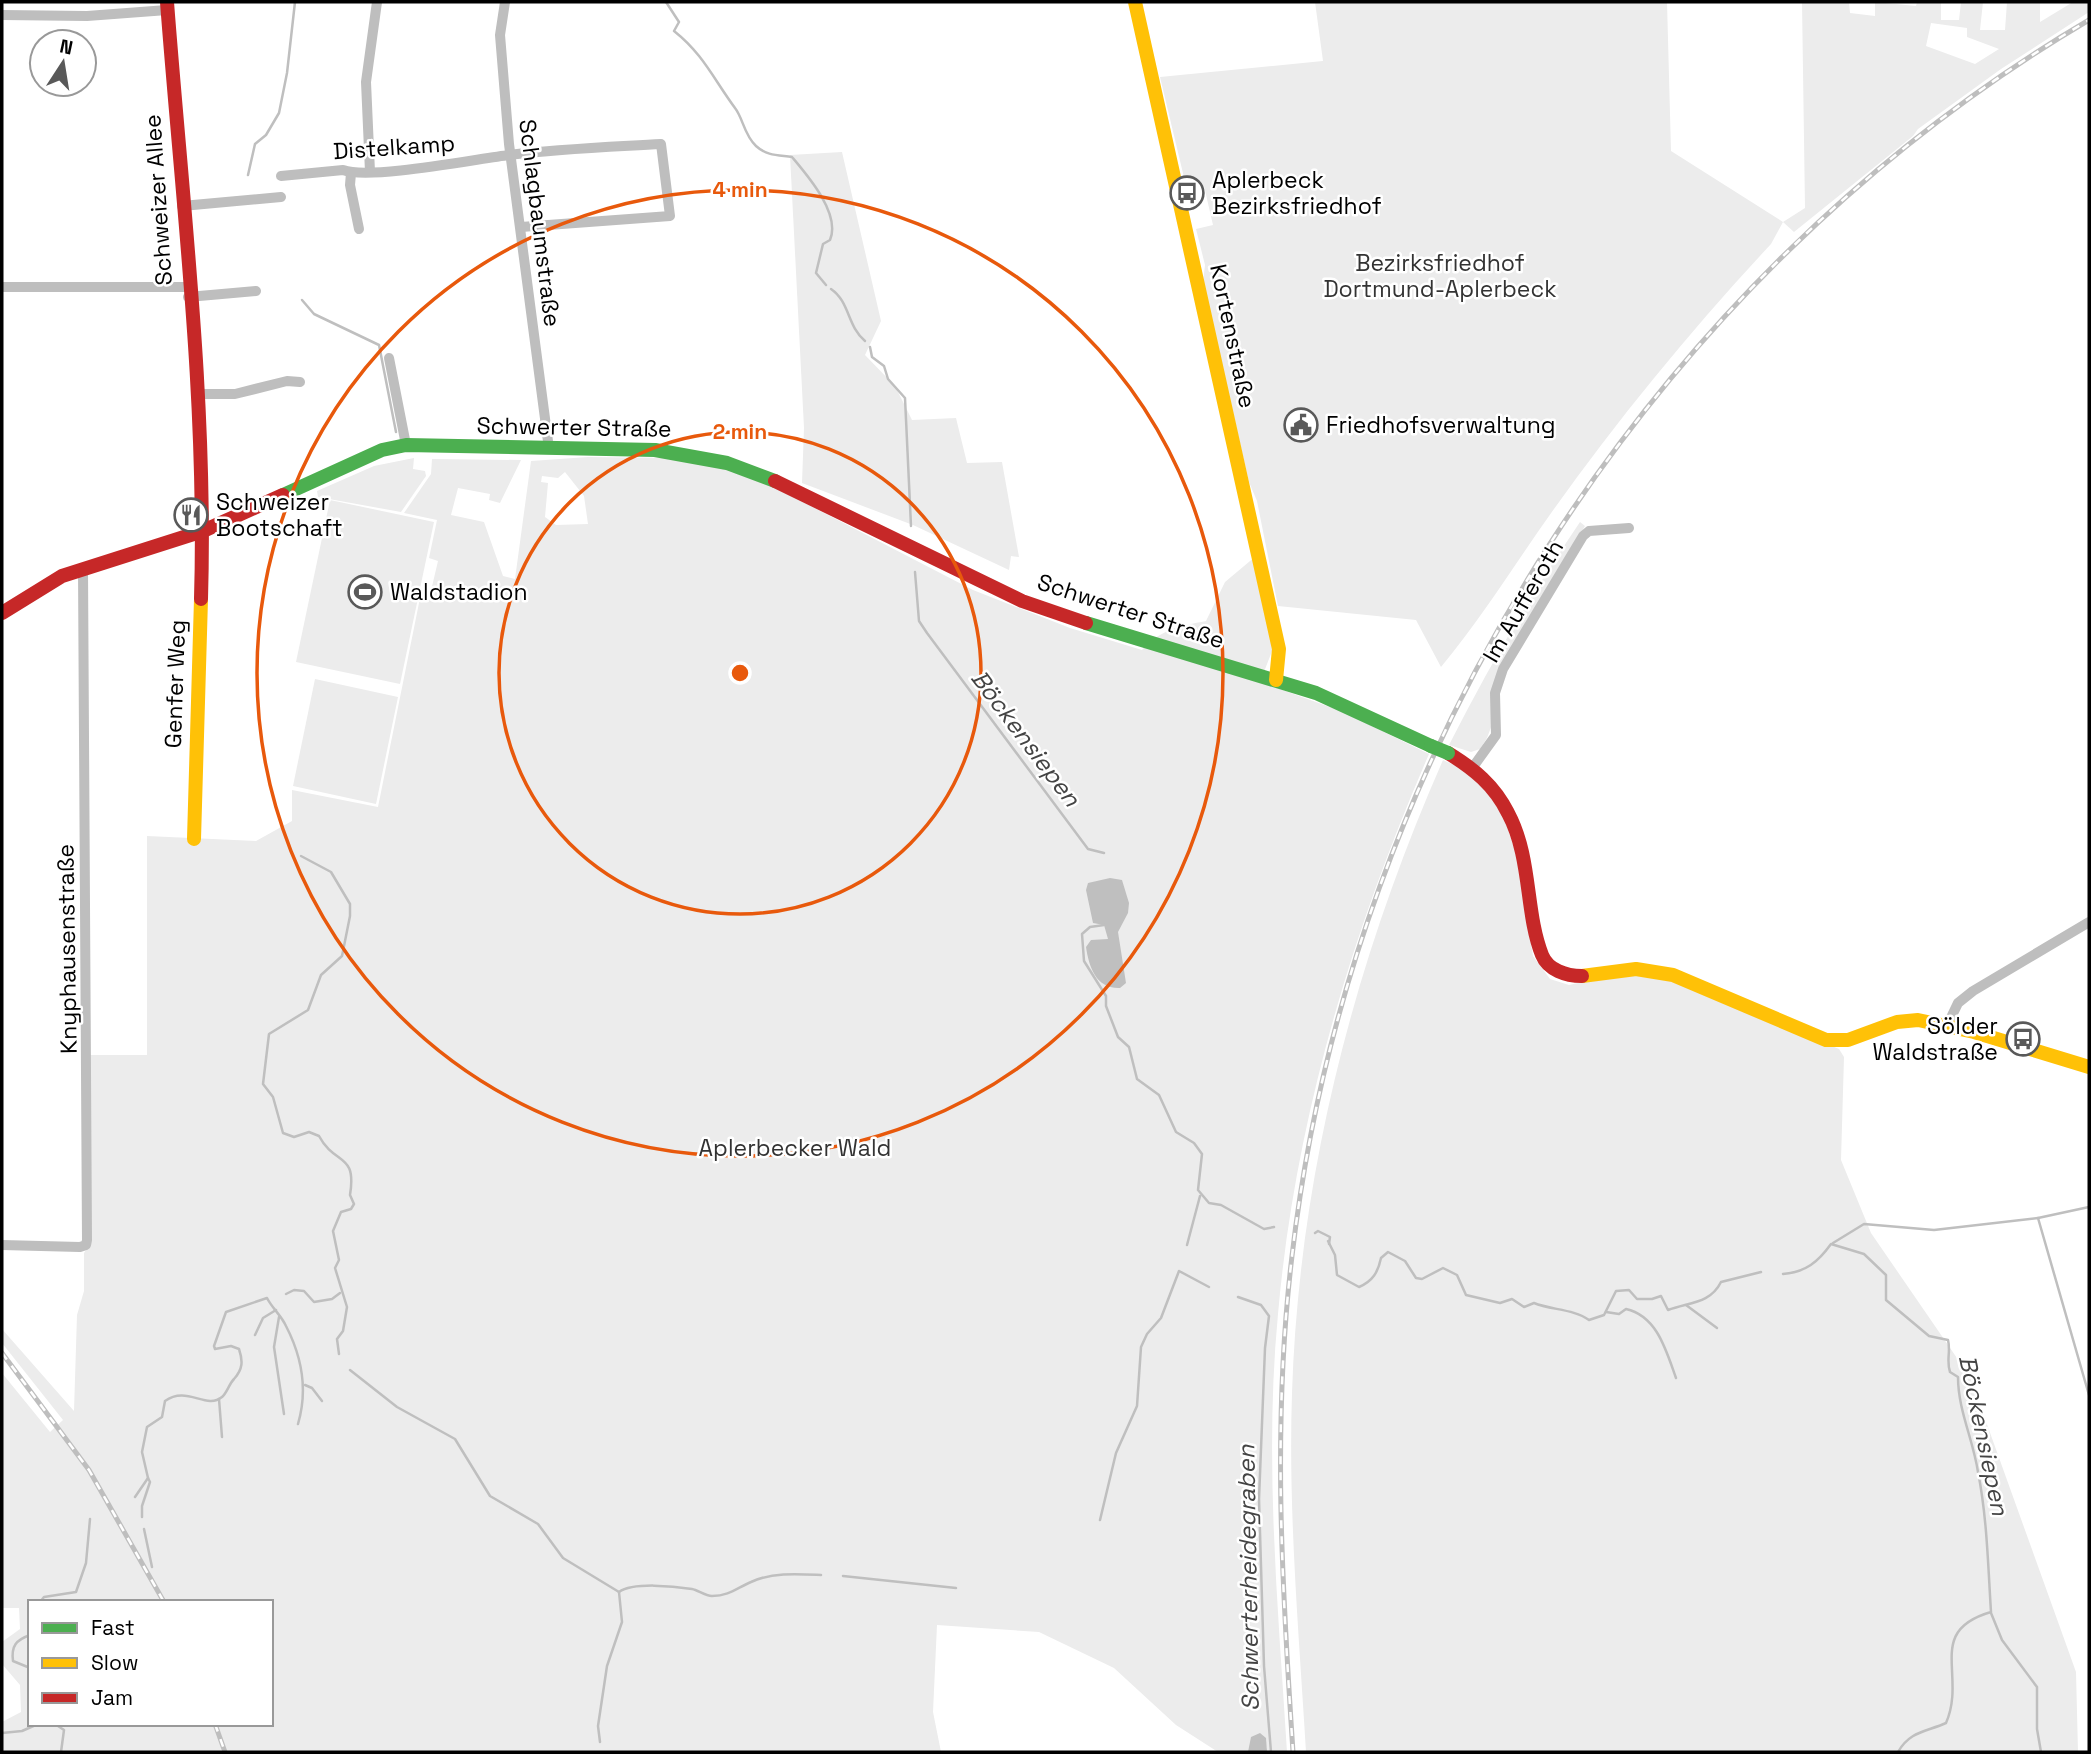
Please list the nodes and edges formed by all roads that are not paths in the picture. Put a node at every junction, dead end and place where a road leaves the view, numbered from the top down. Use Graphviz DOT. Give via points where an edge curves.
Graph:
graph roads {
  1 [pos="377,2"];
  2 [pos="505,2"];
  3 [pos="1135,2"];
  4 [pos="167,6"];
  5 [pos="2,15"];
  6 [pos="511,155"];
  7 [pos="370,172"];
  8 [pos="351,173"];
  9 [pos="281,176"];
  10 [pos="281,197"];
  11 [pos="182,206"];
  12 [pos="521,227"];
  13 [pos="359,229"];
  14 [pos="2,287"];
  15 [pos="256,291"];
  16 [pos="188,292"];
  17 [pos="388,358"];
  18 [pos="300,382"];
  19 [pos="197,394"];
  20 [pos="406,445"];
  21 [pos="549,449"];
  22 [pos="1629,528"];
  23 [pos="203,531"];
  24 [pos="83,569"];
  25 [pos="2,613"];
  26 [pos="1276,680"];
  27 [pos="1473,767"];
  28 [pos="194,839"];
  29 [pos="2089,922"];
  30 [pos="1947,1026"];
  31 [pos="2089,1067"];
  32 [pos="2,1245"];
  1 -- 7 [label="street" via="366,82"];
  2 -- 6 [label="street, Schlagbaumstraße" via="500,35"];
  3 -- 26 [label="street, Kortenstraße" via="1279,649"];
  4 -- 5 [label="street" via="87,16"];
  4 -- 11 [label="street, Schweizer Allee"];
  6 -- 7 [label="street, Distelkamp"];
  6 -- 12 [label="street, Schlagbaumstraße"];
  6 -- 12 [label="street, Distelkamp" via="661,145 670,216"];
  7 -- 8 [label="street, Distelkamp"];
  8 -- 9 [label="street, Distelkamp"];
  8 -- 13 [label="street"];
  10 -- 11 [label="street"];
  11 -- 16 [label="street, Schweizer Allee"];
  12 -- 21 [label="street, Schlagbaumstraße"];
  14 -- 16 [label="street"];
  15 -- 16 [label="street"];
  16 -- 19 [label="street, Schweizer Allee"];
  17 -- 20 [label="street"];
  18 -- 19 [label="street" via="235,394"];
  19 -- 23 [label="street, Schweizer Allee"];
  20 -- 21 [label="street, Schwerter Straße"];
  20 -- 23 [label="street, Schwerter Straße" via="360,458"];
  21 -- 26 [label="street, Schwerter Straße" via="685,453 740,467 1022,601 1142,642"];
  22 -- 27 [label="street, Im Aufferoth" via="1589,531 1583,536 1503,669 1496,693 1496,735"];
  23 -- 24 [label="street, Schwerter Straße"];
  23 -- 28 [label="street, Genfer Weg"];
  24 -- 25 [label="street, Schwerter Straße" via="62,576"];
  24 -- 32 [label="street, Knyphausenstraße" via="87,1240 80,1247"];
  26 -- 27 [label="street, Schwerter Straße, bridge" via="1344,704"];
  27 -- 30 [label="street, Schwerter Straße" via="1496,790 1514,819 1542,956 1554,972 1573,978 1620,969 1668,973 1826,1040 1848,1040 1909,1020"];
  29 -- 30 [label="street" via="1973,991 1958,1003"];
  30 -- 31 [label="street"];
}
